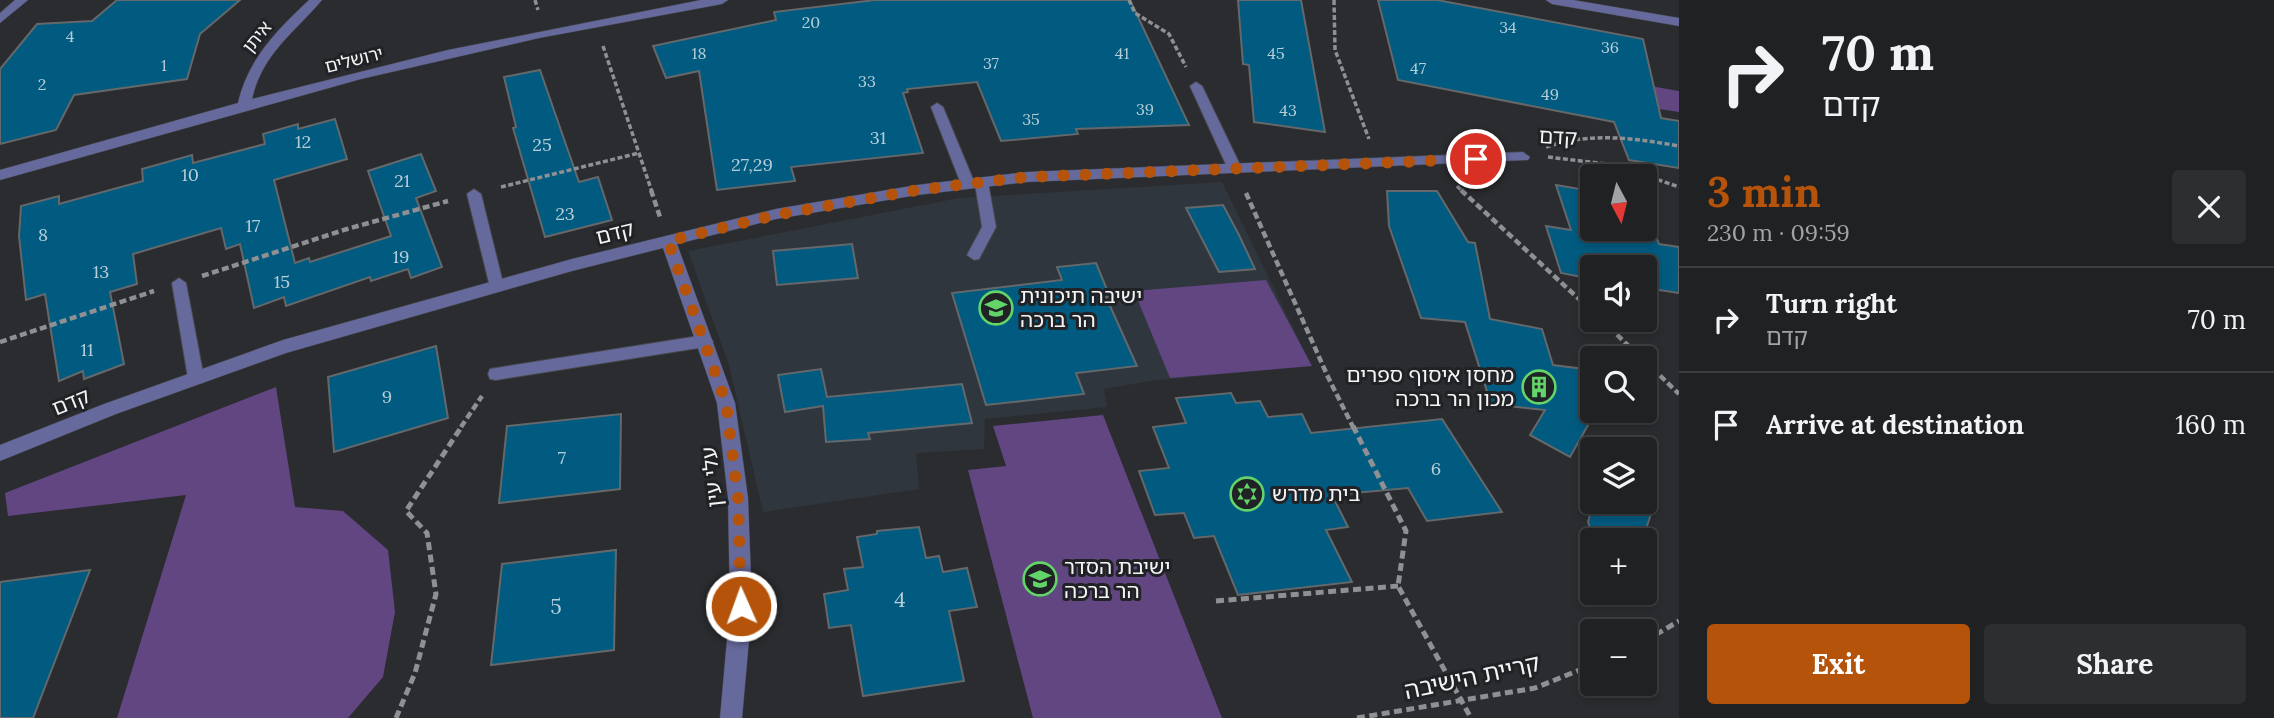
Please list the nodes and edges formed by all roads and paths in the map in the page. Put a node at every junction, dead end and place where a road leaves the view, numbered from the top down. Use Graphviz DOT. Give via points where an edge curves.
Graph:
graph roads {
  1 [pos="22,0"];
  2 [pos="316,0"];
  3 [pos="722,0"];
  4 [pos="1129,0"];
  5 [pos="1334,0"];
  6 [pos="1552,0"];
  7 [pos="0,19"];
  8 [pos="595,22"];
  9 [pos="1679,22"];
  10 [pos="1196,86"];
  11 [pos="244,106"];
  12 [pos="937,107"];
  13 [pos="1679,146"];
  14 [pos="639,153"];
  15 [pos="1523,157"];
  16 [pos="1430,161"];
  17 [pos="1378,163"];
  18 [pos="1235,169"];
  19 [pos="0,175"];
  20 [pos="975,183"];
  21 [pos="1679,187"];
  22 [pos="474,194"];
  23 [pos="668,241"];
  24 [pos="974,255"];
  25 [pos="179,283"];
  26 [pos="497,287"];
  27 [pos="1580,300"];
  28 [pos="1615,332"];
  29 [pos="705,341"];
  30 [pos="0,342"];
  31 [pos="1629,346"];
  32 [pos="1657,373"];
  33 [pos="496,374"];
  34 [pos="196,378"];
  35 [pos="1679,394"];
  36 [pos="0,453"];
  37 [pos="1398,586"];
  38 [pos="1216,601"];
  39 [pos="1679,621"];
  40 [pos="1657,634"];
  41 [pos="1580,670"];
  42 [pos="1462,702"];
  43 [pos="396,718"];
  44 [pos="731,718"];
  45 [pos="1357,718"];
  46 [pos="1471,718"];
  1 -- 7 [label="street"];
  2 -- 11 [label="street, איתן" via="257,61 247,83"];
  3 -- 8 [label="street, ירושלים"];
  4 -- 10 [label="path" via="1135,13 1169,34"];
  5 -- 17 [label="path" via="1335,50"];
  6 -- 9 [label="street"];
  8 -- 11 [label="street, ירושלים"];
  8 -- 14 [label="path"];
  10 -- 18 [label="lane"];
  11 -- 19 [label="street, ירושלים"];
  12 -- 20 [label="lane"];
  13 -- 15 [label="path" via="1620,136 1589,137 1566,139"];
  14 -- 22 [label="path"];
  14 -- 23 [label="path"];
  15 -- 16 [label="street, קדם"];
  15 -- 21 [label="path, קדם" via="1597,160"];
  16 -- 17 [label="street, קדם"];
  16 -- 27 [label="path"];
  17 -- 18 [label="street, קדם"];
  18 -- 20 [label="street, קדם"];
  18 -- 37 [label="path" via="1328,377 1406,531"];
  20 -- 23 [label="street, קדם" via="776,215"];
  20 -- 24 [label="lane" via="989,227"];
  22 -- 25 [label="path"];
  22 -- 26 [label="lane"];
  23 -- 26 [label="street, קדם"];
  23 -- 29 [label="street, עלי עין"];
  25 -- 30 [label="path"];
  25 -- 34 [label="lane"];
  26 -- 34 [label="street, קדם" via="283,347"];
  28 -- 31 [label="path"];
  29 -- 33 [label="lane"];
  29 -- 44 [label="street, עלי עין" via="726,403 738,498 741,606"];
  32 -- 35 [label="path"];
  33 -- 43 [label="path" via="406,510 427,533 436,594 415,673"];
  34 -- 36 [label="street, קדם"];
  37 -- 38 [label="path"];
  37 -- 42 [label="path"];
  39 -- 40 [label="path"];
  41 -- 42 [label="path, קריית הישיבה" via="1535,688"];
  42 -- 45 [label="path, קריית הישיבה"];
  42 -- 46 [label="path"];
}
